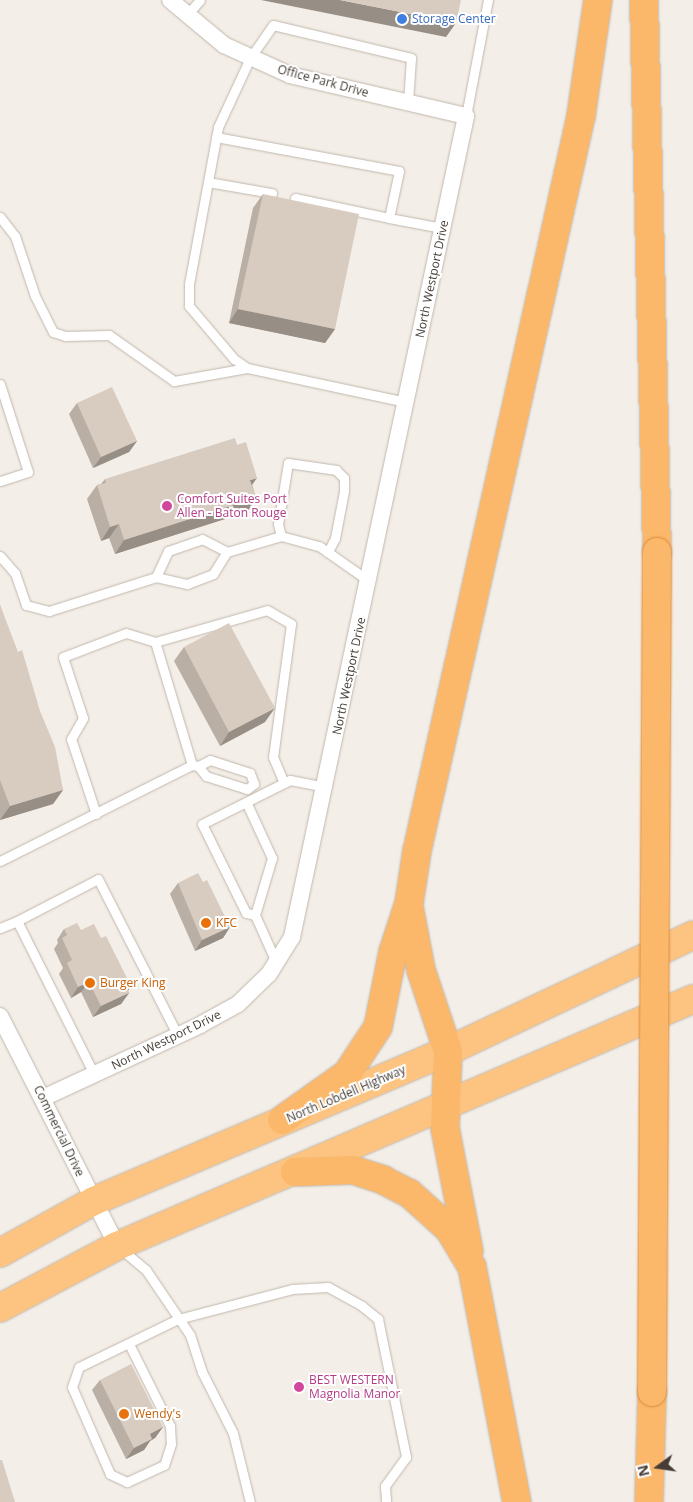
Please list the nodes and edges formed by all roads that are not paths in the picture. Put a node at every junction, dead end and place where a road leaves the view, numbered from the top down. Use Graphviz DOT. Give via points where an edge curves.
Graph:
graph roads {
  1 [pos="170,0"];
  2 [pos="200,0"];
  3 [pos="488,0"];
  4 [pos="598,0"];
  5 [pos="644,0"];
  6 [pos="186,16"];
  7 [pos="250,58"];
  8 [pos="408,102"];
  9 [pos="466,116"];
  10 [pos="216,137"];
  11 [pos="208,182"];
  12 [pos="272,193"];
  13 [pos="295,198"];
  14 [pos="0,216"];
  15 [pos="389,218"];
  16 [pos="442,228"];
  17 [pos="247,368"];
  18 [pos="0,384"];
  19 [pos="406,402"];
  20 [pos="0,481"];
  21 [pos="281,536"];
  22 [pos="227,552"];
  23 [pos="328,552"];
  24 [pos="0,556"];
  25 [pos="156,577"];
  26 [pos="369,581"];
  27 [pos="155,642"];
  28 [pos="195,766"];
  29 [pos="284,783"];
  30 [pos="254,784"];
  31 [pos="326,787"];
  32 [pos="270,791"];
  33 [pos="247,804"];
  34 [pos="96,814"];
  35 [pos="0,861"];
  36 [pos="409,903"];
  37 [pos="255,916"];
  38 [pos="17,921"];
  39 [pos="0,928"];
  40 [pos="693,935"];
  41 [pos="276,962"];
  42 [pos="693,999"];
  43 [pos="0,1016"];
  44 [pos="178,1036"];
  45 [pos="448,1051"];
  46 [pos="94,1074"];
  47 [pos="43,1098"];
  48 [pos="447,1104"];
  49 [pos="282,1120"];
  50 [pos="295,1172"];
  51 [pos="94,1201"];
  52 [pos="117,1246"];
  53 [pos="0,1253"];
  54 [pos="472,1267"];
  55 [pos="0,1308"];
  56 [pos="178,1319"];
  57 [pos="129,1344"];
  58 [pos="250,1502"];
  59 [pos="386,1502"];
  60 [pos="517,1502"];
  61 [pos="649,1502"];
  1 -- 6 [label="street, Office Park Drive"];
  2 -- 6 [label="lane"];
  3 -- 9 [label="lane"];
  4 -- 36 [label="highway" via="581,116 417,851"];
  5 -- 61 [label="highway, bridge" via="657,552"];
  6 -- 7 [label="street, Office Park Drive" via="224,45"];
  7 -- 8 [label="street, Office Park Drive" via="290,75"];
  7 -- 8 [label="lane" via="274,25 411,58"];
  7 -- 10 [label="lane"];
  8 -- 9 [label="street, Office Park Drive"];
  9 -- 16 [label="street, North Westport Drive"];
  10 -- 11 [label="lane"];
  10 -- 15 [label="lane" via="400,171"];
  11 -- 12 [label="lane"];
  11 -- 17 [label="lane" via="189,284 189,306 234,359"];
  13 -- 15 [label="lane"];
  14 -- 17 [label="lane" via="15,236 35,296 53,332 66,336 109,335 174,381"];
  15 -- 16 [label="lane"];
  16 -- 19 [label="street, North Westport Drive"];
  17 -- 19 [label="lane"];
  18 -- 20 [label="lane" via="28,472"];
  19 -- 26 [label="street, North Westport Drive"];
  21 -- 22 [label="lane"];
  21 -- 23 [label="lane" via="319,546"];
  21 -- 23 [label="lane" via="278,524 288,463 336,470 344,478 344,491 335,538"];
  22 -- 25 [label="lane" via="214,574 187,584"];
  22 -- 25 [label="lane" via="202,539 168,551"];
  23 -- 26 [label="lane"];
  24 -- 25 [label="lane" via="15,573 26,605 49,611"];
  26 -- 31 [label="street, North Westport Drive"];
  27 -- 28 [label="lane"];
  27 -- 29 [label="lane" via="268,610 291,624 273,757"];
  27 -- 34 [label="lane" via="126,633 63,657 83,718 71,739"];
  28 -- 30 [label="lane" via="206,776 247,789"];
  28 -- 30 [label="lane" via="210,760 250,773"];
  28 -- 34 [label="lane"];
  29 -- 31 [label="lane" via="290,780"];
  29 -- 32 [label="lane"];
  30 -- 32 [label="lane"];
  31 -- 41 [label="street, North Westport Drive" via="292,937"];
  32 -- 33 [label="lane"];
  33 -- 37 [label="lane" via="272,858"];
  33 -- 37 [label="lane" via="202,824 246,913"];
  34 -- 35 [label="lane"];
  36 -- 45 [label="highway" via="421,970"];
  36 -- 49 [label="highway" via="393,952 378,1027 371,1040 347,1074"];
  37 -- 41 [label="lane"];
  38 -- 39 [label="lane"];
  38 -- 44 [label="lane" via="98,880"];
  38 -- 46 [label="lane"];
  40 -- 45 [label="highway, North Lobdell Highway"];
  41 -- 44 [label="street, North Westport Drive" via="238,1004"];
  42 -- 48 [label="highway"];
  43 -- 47 [label="street, Commercial Drive"];
  44 -- 46 [label="street, North Westport Drive"];
  45 -- 48 [label="highway"];
  45 -- 49 [label="highway, North Lobdell Highway"];
  46 -- 47 [label="street, North Westport Drive"];
  47 -- 51 [label="street, Commercial Drive"];
  48 -- 50 [label="highway"];
  48 -- 54 [label="highway" via="445,1128"];
  49 -- 51 [label="highway, North Lobdell Highway"];
  50 -- 52 [label="highway"];
  50 -- 54 [label="highway" via="353,1170 409,1193 449,1229"];
  51 -- 52 [label="street, Commercial Drive"];
  51 -- 53 [label="highway, North Lobdell Highway"];
  52 -- 55 [label="highway"];
  52 -- 56 [label="lane" via="146,1270"];
  54 -- 60 [label="highway"];
  56 -- 57 [label="lane"];
  56 -- 58 [label="lane" via="190,1335 202,1372 233,1433"];
  56 -- 59 [label="lane" via="292,1289 328,1287 378,1319 406,1457 385,1486"];
  57 -- 57 [label="lane" via="78,1367 72,1387 110,1474 127,1482 164,1465 171,1444 170,1426"];
}
